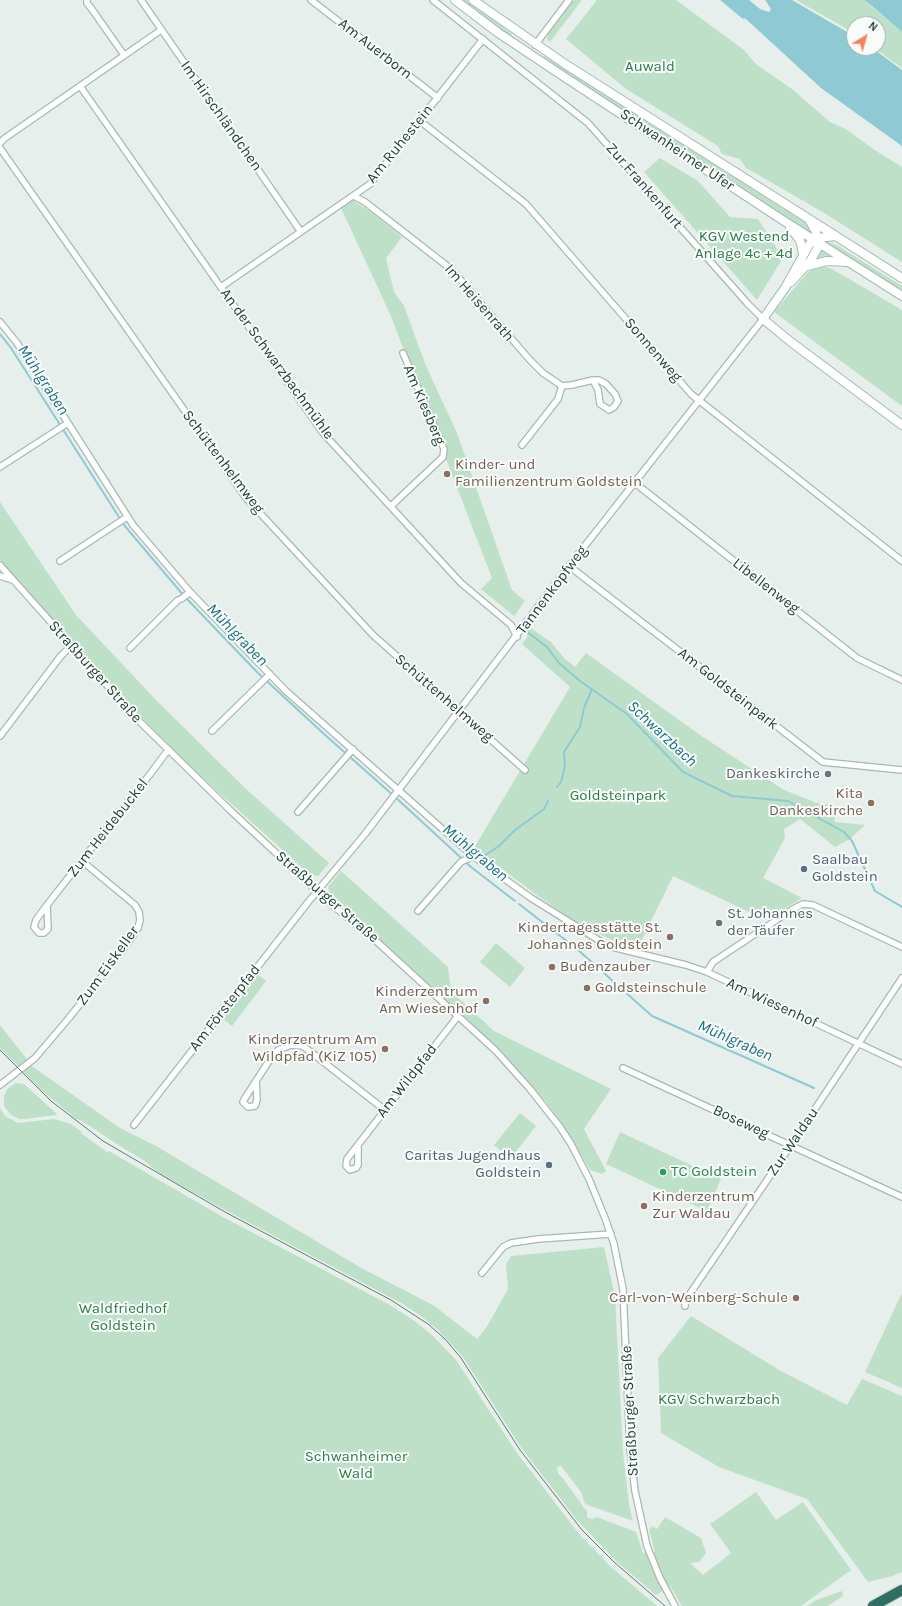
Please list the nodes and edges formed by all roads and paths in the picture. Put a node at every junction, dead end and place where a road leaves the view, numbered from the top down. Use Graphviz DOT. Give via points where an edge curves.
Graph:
graph roads {
  1 [pos="87,0"];
  2 [pos="141,0"];
  3 [pos="311,0"];
  4 [pos="433,0"];
  5 [pos="454,0"];
  6 [pos="473,0"];
  7 [pos="569,0"];
  8 [pos="161,30"];
  9 [pos="483,39"];
  10 [pos="536,45"];
  11 [pos="124,55"];
  12 [pos="80,86"];
  13 [pos="438,98"];
  14 [pos="420,121"];
  15 [pos="0,144"];
  16 [pos="0,148"];
  17 [pos="354,196"];
  18 [pos="781,219"];
  19 [pos="808,219"];
  20 [pos="301,232"];
  21 [pos="837,236"];
  22 [pos="816,240"];
  23 [pos="803,254"];
  24 [pos="848,262"];
  25 [pos="806,267"];
  26 [pos="902,278"];
  27 [pos="221,287"];
  28 [pos="785,288"];
  29 [pos="902,296"];
  30 [pos="764,319"];
  31 [pos="0,322"];
  32 [pos="2,329"];
  33 [pos="403,354"];
  34 [pos="593,380"];
  35 [pos="562,386"];
  36 [pos="699,401"];
  37 [pos="66,424"];
  38 [pos="902,425"];
  39 [pos="522,445"];
  40 [pos="0,467"];
  41 [pos="635,483"];
  42 [pos="391,506"];
  43 [pos="126,518"];
  44 [pos="60,561"];
  45 [pos="902,561"];
  46 [pos="0,565"];
  47 [pos="569,566"];
  48 [pos="0,576"];
  49 [pos="13,580"];
  50 [pos="188,593"];
  51 [pos="517,637"];
  52 [pos="71,646"];
  53 [pos="130,648"];
  54 [pos="269,675"];
  55 [pos="902,680"];
  56 [pos="459,711"];
  57 [pos="212,731"];
  58 [pos="0,736"];
  59 [pos="168,750"];
  60 [pos="352,751"];
  61 [pos="525,770"];
  62 [pos="902,770"];
  63 [pos="398,789"];
  64 [pos="298,812"];
  65 [pos="473,856"];
  66 [pos="82,861"];
  67 [pos="317,891"];
  68 [pos="47,905"];
  69 [pos="418,911"];
  70 [pos="902,947"];
  71 [pos="707,972"];
  72 [pos="902,978"];
  73 [pos="458,1016"];
  74 [pos="858,1044"];
  75 [pos="902,1064"];
  76 [pos="622,1068"];
  77 [pos="256,1081"];
  78 [pos="0,1085"];
  79 [pos="385,1110"];
  80 [pos="134,1125"];
  81 [pos="791,1145"];
  82 [pos="358,1147"];
  83 [pos="902,1197"];
  84 [pos="611,1234"];
  85 [pos="482,1273"];
  86 [pos="685,1306"];
  87 [pos="902,1590"];
  88 [pos="675,1606"];
  89 [pos="873,1606"];
  1 -- 11 [label="street"];
  2 -- 8 [label="street, Im Hirschländchen"];
  3 -- 13 [label="street, Am Auerborn"];
  4 -- 9 [label="street, Zur Frankenfurt"];
  5 -- 18 [label="main road, Schwanheimer Ufer" via="525,51"];
  6 -- 10 [label="main road, Schwanheimer Ufer"];
  7 -- 10 [label="street"];
  8 -- 11 [label="street"];
  8 -- 20 [label="street, Im Hirschländchen"];
  9 -- 13 [label="street, Am Ruhestein"];
  9 -- 30 [label="street, Zur Frankenfurt" via="588,123"];
  10 -- 19 [label="main road, Schwanheimer Ufer"];
  11 -- 12 [label="street"];
  12 -- 15 [label="street"];
  12 -- 27 [label="street, An der Schwarzbachmühle"];
  13 -- 14 [label="street, Am Ruhestein"];
  14 -- 17 [label="street, Am Ruhestein" via="370,184"];
  14 -- 36 [label="street, Sonnenweg" via="526,204"];
  16 -- 56 [label="street, Schüttenhelmweg" via="240,490 373,635"];
  17 -- 20 [label="street, Am Ruhestein"];
  17 -- 35 [label="street, Im Heisenrath" via="452,269 530,360"];
  18 -- 22 [label="main road, Schwanheimer Ufer"];
  18 -- 23 [label="main road" via="800,240"];
  19 -- 21 [label="main road, Schwanheimer Ufer"];
  19 -- 22 [label="main road" via="813,225"];
  20 -- 27 [label="street, Am Ruhestein"];
  21 -- 22 [label="main road"];
  21 -- 26 [label="main road, Schwanheimer Ufer"];
  22 -- 23 [label="main road, Tannenkopfweg"];
  22 -- 24 [label="main road, Schwanheimer Ufer"];
  22 -- 25 [label="main road, Tannenkopfweg" via="816,252"];
  23 -- 28 [label="main road, Tannenkopfweg"];
  24 -- 25 [label="main road" via="826,261"];
  24 -- 29 [label="main road, Schwanheimer Ufer"];
  25 -- 28 [label="main road, Tannenkopfweg"];
  27 -- 42 [label="street, An der Schwarzbachmühle" via="323,432"];
  28 -- 30 [label="main road, Tannenkopfweg"];
  30 -- 36 [label="street, Tannenkopfweg"];
  30 -- 38 [label="main road, Zur Frankenfurt"];
  31 -- 32 [label="street, Am Wiesenhof"];
  32 -- 37 [label="street, Am Wiesenhof" via="17,342"];
  33 -- 42 [label="street, Am Kiesberg" via="444,449 443,457"];
  34 -- 34 [label="street" via="600,404 609,410 614,408 618,401 615,394 606,384"];
  34 -- 35 [label="street"];
  35 -- 39 [label="street" via="558,399"];
  36 -- 41 [label="street, Tannenkopfweg"];
  36 -- 45 [label="street, Sonnenweg"];
  37 -- 40 [label="street"];
  37 -- 43 [label="street, Am Wiesenhof"];
  41 -- 47 [label="street, Tannenkopfweg"];
  41 -- 55 [label="street, Libellenweg" via="857,658"];
  42 -- 51 [label="street, An der Schwarzbachmühle" via="461,583 511,625"];
  43 -- 44 [label="street"];
  43 -- 50 [label="street, Am Wiesenhof"];
  46 -- 49 [label="street, Straßburger Straße"];
  47 -- 51 [label="street, Tannenkopfweg"];
  47 -- 62 [label="street, Am Goldsteinpark" via="823,762"];
  48 -- 49 [label="street"];
  49 -- 52 [label="street, Straßburger Straße"];
  50 -- 53 [label="street"];
  50 -- 54 [label="street, Am Wiesenhof"];
  51 -- 56 [label="street, Tannenkopfweg"];
  52 -- 58 [label="street"];
  52 -- 59 [label="street, Straßburger Straße"];
  54 -- 57 [label="street"];
  54 -- 60 [label="street, Am Wiesenhof"];
  56 -- 61 [label="street, Schüttenhelmweg"];
  56 -- 63 [label="street, Tannenkopfweg"];
  59 -- 66 [label="street, Zum Heidebuckel"];
  59 -- 67 [label="street, Straßburger Straße"];
  60 -- 63 [label="street, Am Wiesenhof"];
  60 -- 64 [label="street"];
  63 -- 65 [label="street, Am Wiesenhof"];
  63 -- 67 [label="street, Tannenkopfweg" via="365,834"];
  65 -- 69 [label="street" via="460,862"];
  65 -- 71 [label="street, Am Wiesenhof" via="531,898 608,946"];
  66 -- 68 [label="street, Zum Heidebuckel"];
  66 -- 78 [label="street, Zum Eiskeller" via="135,905 139,912 138,928 35,1058"];
  67 -- 73 [label="street, Straßburger Straße"];
  67 -- 80 [label="street, Am Försterpfad"];
  68 -- 68 [label="street, Zum Heidebuckel" via="34,924 35,930 39,933 44,933 48,929"];
  70 -- 71 [label="street" via="813,905 803,904 713,962"];
  71 -- 74 [label="street, Am Wiesenhof"];
  72 -- 74 [label="street, Zur Waldau"];
  73 -- 79 [label="street, Am Wildpfad"];
  73 -- 84 [label="street, Straßburger Straße" via="512,1069 560,1127 589,1179"];
  74 -- 75 [label="street, Am Wiesenhof"];
  74 -- 81 [label="street, Zur Waldau"];
  76 -- 81 [label="street, Boseweg"];
  77 -- 79 [label="street" via="278,1050 290,1045 303,1046"];
  79 -- 82 [label="street, Am Wildpfad"];
  81 -- 83 [label="street, Boseweg"];
  81 -- 86 [label="street, Zur Waldau" via="729,1235"];
  84 -- 85 [label="street" via="511,1243 503,1248"];
  84 -- 88 [label="street, Straßburger Straße" via="623,1289 630,1449 639,1511 649,1552"];
  87 -- 89 [label="highway"];
}
